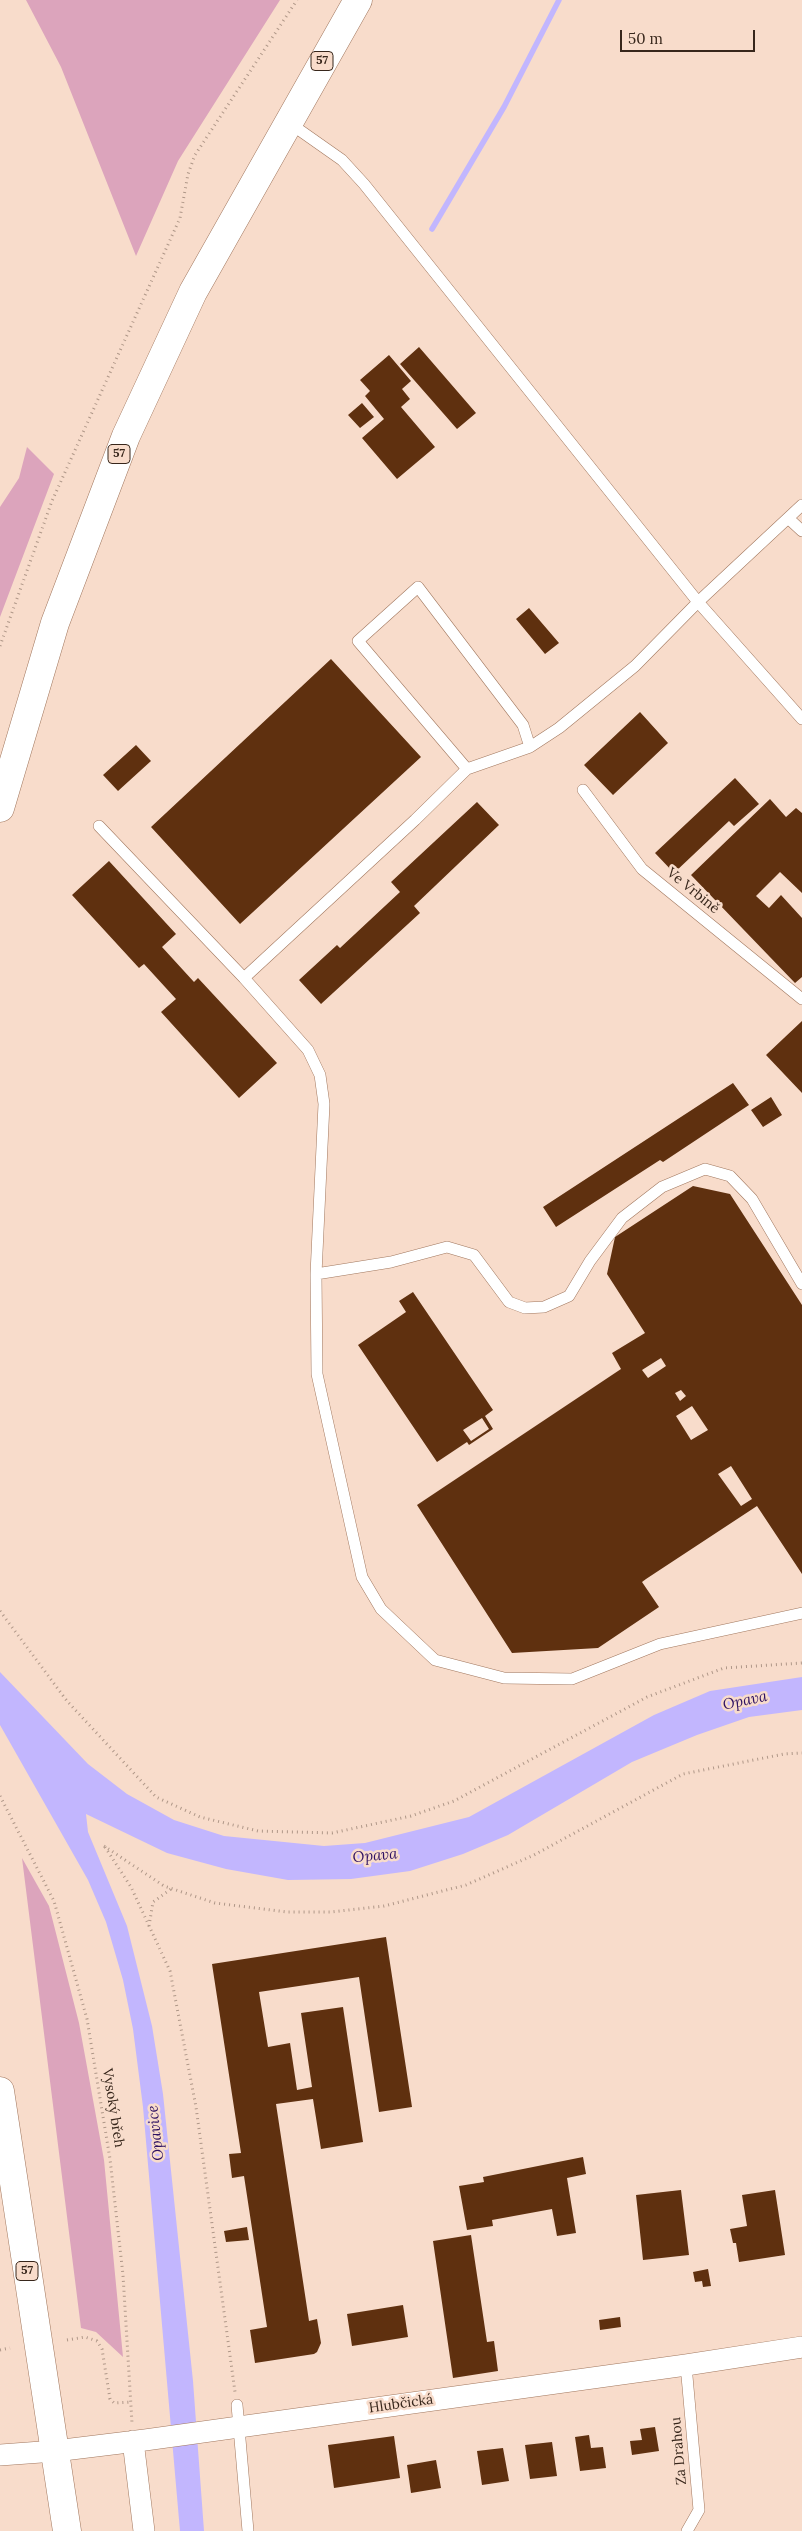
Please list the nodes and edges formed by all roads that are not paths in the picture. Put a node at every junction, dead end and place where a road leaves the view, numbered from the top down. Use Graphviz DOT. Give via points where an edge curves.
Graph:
graph roads {
  1 [pos="358,0"];
  2 [pos="288,122"];
  3 [pos="802,505"];
  4 [pos="788,518"];
  5 [pos="802,531"];
  6 [pos="698,602"];
  7 [pos="802,719"];
  8 [pos="530,747"];
  9 [pos="467,769"];
  10 [pos="583,790"];
  11 [pos="0,808"];
  12 [pos="100,826"];
  13 [pos="244,978"];
  14 [pos="802,999"];
  15 [pos="316,1274"];
  16 [pos="802,1284"];
  17 [pos="802,1613"];
  18 [pos="0,2091"];
  19 [pos="802,2347"];
  20 [pos="686,2365"];
  21 [pos="237,2405"];
  22 [pos="231,2427"];
  23 [pos="139,2440"];
  24 [pos="55,2451"];
  25 [pos="0,2455"];
  26 [pos="67,2531"];
  27 [pos="144,2531"];
  28 [pos="248,2531"];
  29 [pos="687,2531"];
  1 -- 2 [label="main road, 57"];
  2 -- 6 [label="lane" via="342,160 364,184"];
  2 -- 11 [label="main road, 57" via="193,292 126,436 55,622"];
  3 -- 4 [label="lane"];
  4 -- 5 [label="lane"];
  4 -- 6 [label="lane"];
  6 -- 7 [label="lane"];
  6 -- 8 [label="lane" via="635,666 567,723"];
  8 -- 9 [label="lane"];
  8 -- 9 [label="lane" via="523,725 418,587 358,641"];
  9 -- 13 [label="lane"];
  10 -- 14 [label="lane, Ve Vrbině" via="642,869"];
  12 -- 13 [label="lane"];
  13 -- 15 [label="lane" via="308,1050 320,1075 324,1104"];
  15 -- 16 [label="lane" via="391,1262 446,1247 474,1255 509,1302 526,1308 544,1307 569,1296 622,1218 662,1187 705,1169 730,1176 752,1199"];
  15 -- 17 [label="lane" via="318,1374 362,1577 381,1608 435,1660 504,1678 572,1679 660,1644"];
  18 -- 24 [label="main road, 57"];
  19 -- 20 [label="street, Hlubčická"];
  20 -- 22 [label="street, Hlubčická"];
  20 -- 29 [label="lane, Za Drahou" via="699,2510"];
  21 -- 22 [label="lane"];
  22 -- 23 [label="street, Hlubčická"];
  22 -- 28 [label="lane"];
  23 -- 24 [label="street, Hlubčická"];
  23 -- 27 [label="street"];
  24 -- 25 [label="street, Hlubčická"];
  24 -- 26 [label="main road, 57"];
}
